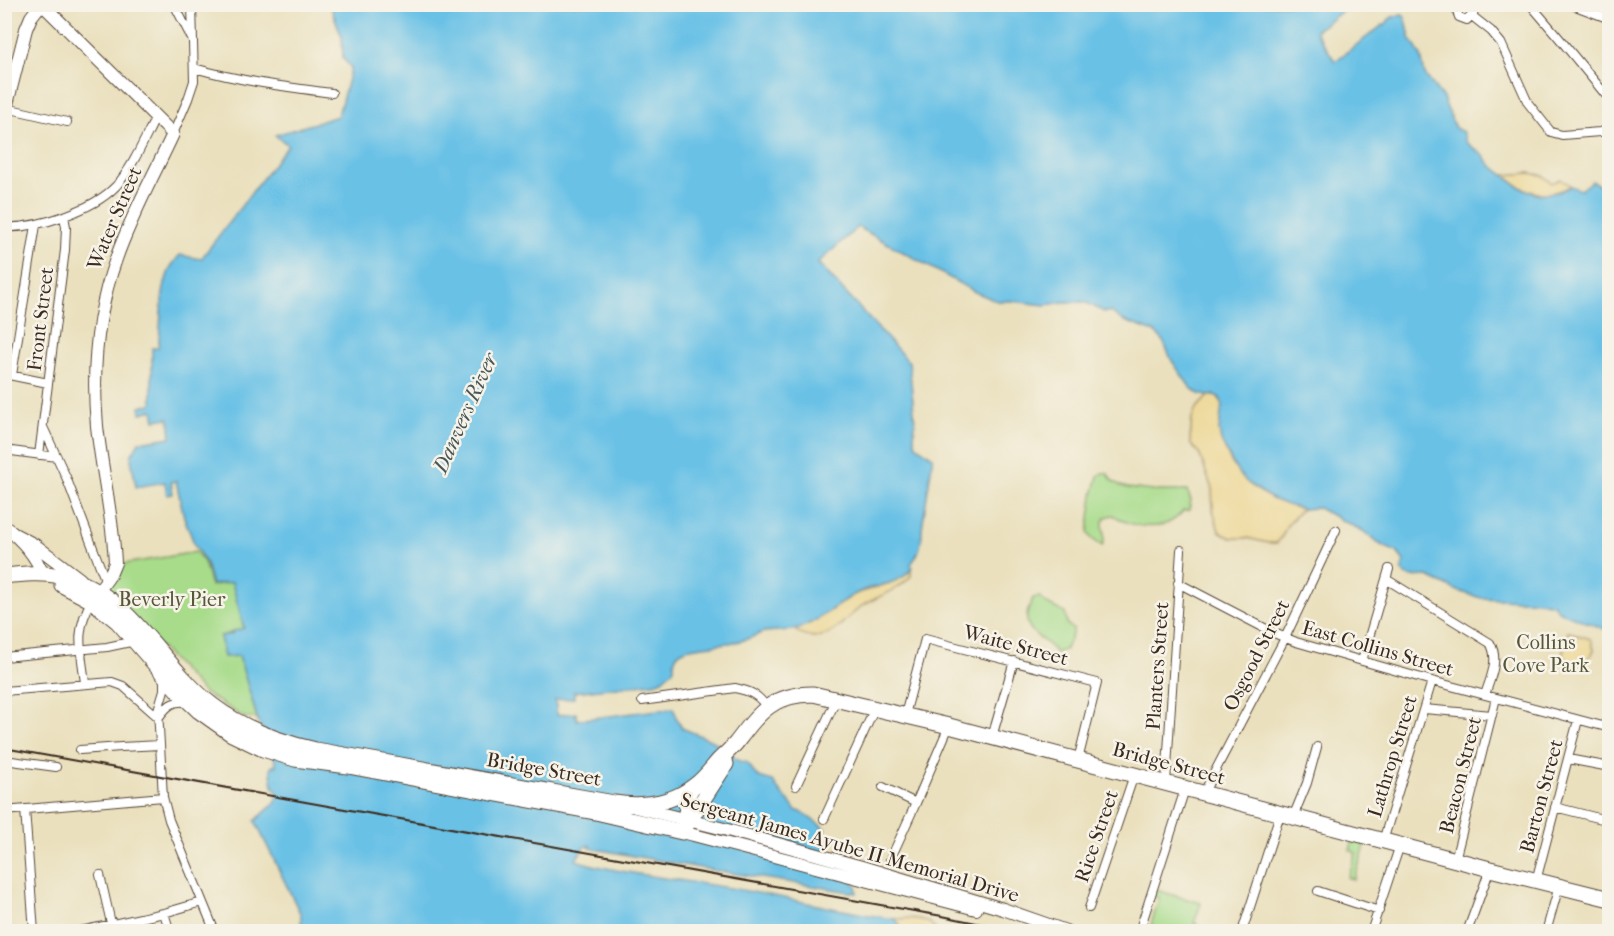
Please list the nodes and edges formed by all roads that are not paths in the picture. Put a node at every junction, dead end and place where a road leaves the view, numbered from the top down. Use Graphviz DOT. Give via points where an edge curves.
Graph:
graph roads {
  1 [pos="41,4"];
  2 [pos="174,4"];
  3 [pos="192,4"];
  4 [pos="1459,4"];
  5 [pos="1470,4"];
  6 [pos="1530,4"];
  7 [pos="1570,4"];
  8 [pos="1472,16"];
  9 [pos="1610,19"];
  10 [pos="194,42"];
  11 [pos="194,69"];
  12 [pos="332,93"];
  13 [pos="1610,100"];
  14 [pos="5,112"];
  15 [pos="156,117"];
  16 [pos="67,122"];
  17 [pos="1610,129"];
  18 [pos="173,134"];
  19 [pos="64,216"];
  20 [pos="36,225"];
  21 [pos="4,227"];
  22 [pos="8,375"];
  23 [pos="48,383"];
  24 [pos="42,427"];
  25 [pos="4,450"];
  26 [pos="39,455"];
  27 [pos="57,457"];
  28 [pos="9,530"];
  29 [pos="1336,530"];
  30 [pos="1181,550"];
  31 [pos="1389,569"];
  32 [pos="43,575"];
  33 [pos="4,576"];
  34 [pos="1386,579"];
  35 [pos="1178,583"];
  36 [pos="96,590"];
  37 [pos="1285,638"];
  38 [pos="135,641"];
  39 [pos="81,650"];
  40 [pos="4,657"];
  41 [pos="1014,661"];
  42 [pos="1362,661"];
  43 [pos="164,675"];
  44 [pos="1432,681"];
  45 [pos="85,683"];
  46 [pos="4,691"];
  47 [pos="1485,695"];
  48 [pos="837,698"];
  49 [pos="1496,698"];
  50 [pos="642,701"];
  51 [pos="188,702"];
  52 [pos="767,708"];
  53 [pos="875,708"];
  54 [pos="1424,710"];
  55 [pos="1492,715"];
  56 [pos="905,716"];
  57 [pos="158,717"];
  58 [pos="222,720"];
  59 [pos="1578,720"];
  60 [pos="949,726"];
  61 [pos="1610,728"];
  62 [pos="992,737"];
  63 [pos="734,745"];
  64 [pos="160,746"];
  65 [pos="1317,747"];
  66 [pos="80,750"];
  67 [pos="4,759"];
  68 [pos="1568,759"];
  69 [pos="1078,760"];
  70 [pos="56,767"];
  71 [pos="1610,767"];
  72 [pos="386,768"];
  73 [pos="1134,775"];
  74 [pos="1166,783"];
  75 [pos="796,786"];
  76 [pos="694,787"];
  77 [pos="883,787"];
  78 [pos="1185,789"];
  79 [pos="1203,794"];
  80 [pos="163,797"];
  81 [pos="623,804"];
  82 [pos="916,804"];
  83 [pos="1555,807"];
  84 [pos="25,809"];
  85 [pos="4,811"];
  86 [pos="1286,816"];
  87 [pos="824,819"];
  88 [pos="1610,820"];
  89 [pos="684,824"];
  90 [pos="1383,840"];
  91 [pos="1400,845"];
  92 [pos="890,860"];
  93 [pos="1455,860"];
  94 [pos="1490,869"];
  95 [pos="100,876"];
  96 [pos="1536,881"];
  97 [pos="1559,886"];
  98 [pos="1318,891"];
  99 [pos="1610,899"];
  100 [pos="202,902"];
  101 [pos="1089,908"];
  102 [pos="1379,910"];
  103 [pos="164,913"];
  104 [pos="111,923"];
  105 [pos="1067,931"];
  106 [pos="34,932"];
  107 [pos="76,932"];
  108 [pos="170,932"];
  109 [pos="214,932"];
  110 [pos="1138,932"];
  111 [pos="1242,932"];
  112 [pos="1371,932"];
  113 [pos="1467,932"];
  114 [pos="1546,932"];
  1 -- 14 [label="main road" via="26,29"];
  1 -- 15 [label="main road"];
  2 -- 10 [label="street"];
  3 -- 10 [label="street, Water Street"];
  4 -- 8 [label="street" via="1459,17 1467,20"];
  5 -- 8 [label="street"];
  6 -- 13 [label="street"];
  7 -- 9 [label="street"];
  8 -- 17 [label="street" via="1501,43 1528,104 1551,132 1562,135"];
  10 -- 11 [label="street, Water Street"];
  11 -- 12 [label="street" via="277,87"];
  11 -- 18 [label="street, Water Street" via="194,81"];
  14 -- 16 [label="street"];
  15 -- 18 [label="main road"];
  15 -- 19 [label="street" via="115,187"];
  18 -- 36 [label="main road, Water Street" via="116,258 99,326 97,426 115,563"];
  19 -- 20 [label="street"];
  19 -- 23 [label="street, Front Street" via="65,250"];
  20 -- 21 [label="street"];
  20 -- 22 [label="street"];
  22 -- 23 [label="street"];
  23 -- 24 [label="street, Front Street"];
  24 -- 26 [label="street, Front Street"];
  24 -- 27 [label="street"];
  25 -- 26 [label="street"];
  26 -- 27 [label="street"];
  27 -- 36 [label="street" via="66,477"];
  28 -- 32 [label="main road" via="33,555"];
  28 -- 36 [label="main road"];
  29 -- 37 [label="street, Osgood Street"];
  30 -- 35 [label="street, Planters Street"];
  31 -- 34 [label="street"];
  32 -- 33 [label="highway"];
  32 -- 36 [label="highway" via="59,576"];
  34 -- 42 [label="street"];
  34 -- 47 [label="street" via="1490,643 1495,656"];
  35 -- 37 [label="street, East Collins Street"];
  35 -- 74 [label="street, Planters Street"];
  36 -- 38 [label="highway"];
  36 -- 39 [label="street" via="81,625"];
  36 -- 58 [label="highway" via="129,617"];
  37 -- 42 [label="street, East Collins Street"];
  37 -- 79 [label="street, Osgood Street"];
  38 -- 39 [label="street"];
  38 -- 43 [label="highway"];
  39 -- 40 [label="street"];
  39 -- 45 [label="street"];
  41 -- 56 [label="street, Waite Street" via="926,639"];
  41 -- 62 [label="street"];
  41 -- 69 [label="street, Waite Street" via="1097,684"];
  42 -- 44 [label="street, East Collins Street"];
  43 -- 51 [label="highway"];
  43 -- 57 [label="street"];
  44 -- 47 [label="street, East Collins Street"];
  44 -- 54 [label="street, Lathrop Street"];
  45 -- 46 [label="street"];
  45 -- 57 [label="street" via="120,684"];
  47 -- 49 [label="street, East Collins Street"];
  48 -- 52 [label="highway, Bridge Street" via="803,694"];
  48 -- 53 [label="highway, Bridge Street"];
  48 -- 75 [label="street"];
  49 -- 55 [label="street, Beacon Street"];
  49 -- 59 [label="street, East Collins Street"];
  50 -- 52 [label="street" via="735,688 757,695"];
  51 -- 57 [label="street" via="174,702"];
  51 -- 58 [label="highway"];
  52 -- 63 [label="highway, Bridge Street"];
  53 -- 56 [label="highway, Bridge Street"];
  53 -- 87 [label="street"];
  54 -- 55 [label="street"];
  54 -- 90 [label="street, Lathrop Street"];
  55 -- 93 [label="street, Beacon Street"];
  56 -- 60 [label="highway, Bridge Street"];
  57 -- 64 [label="street"];
  58 -- 72 [label="highway" via="241,739 283,756"];
  59 -- 61 [label="street, East Collins Street"];
  59 -- 68 [label="street, Barton Street"];
  60 -- 62 [label="highway, Bridge Street"];
  60 -- 82 [label="street"];
  62 -- 69 [label="highway, Bridge Street"];
  63 -- 76 [label="highway, Bridge Street"];
  63 -- 89 [label="highway, Bridge Street" via="725,765"];
  64 -- 66 [label="street"];
  64 -- 80 [label="street"];
  65 -- 86 [label="street" via="1307,783"];
  67 -- 70 [label="street"];
  68 -- 71 [label="street"];
  68 -- 83 [label="street, Barton Street"];
  69 -- 73 [label="highway, Bridge Street"];
  72 -- 81 [label="highway, Bridge Street"];
  72 -- 89 [label="highway, Bridge Street" via="600,813"];
  73 -- 74 [label="highway, Bridge Street"];
  73 -- 101 [label="street, Rice Street"];
  74 -- 78 [label="highway, Bridge Street"];
  76 -- 81 [label="highway, Bridge Street" via="660,802"];
  76 -- 89 [label="main road, Bridge Street" via="686,802"];
  77 -- 82 [label="street"];
  78 -- 79 [label="highway, Bridge Street"];
  78 -- 110 [label="street"];
  79 -- 86 [label="highway, Bridge Street"];
  80 -- 84 [label="street"];
  80 -- 100 [label="street"];
  81 -- 89 [label="main road, Sergeant James Ayube II Memorial Drive"];
  82 -- 92 [label="street"];
  83 -- 88 [label="street"];
  83 -- 96 [label="street, Barton Street"];
  84 -- 85 [label="street"];
  84 -- 106 [label="street"];
  86 -- 90 [label="highway, Bridge Street"];
  86 -- 111 [label="street"];
  89 -- 105 [label="main road, Sergeant James Ayube II Memorial Drive" via="1002,909"];
  90 -- 91 [label="highway, Bridge Street"];
  91 -- 93 [label="highway, Bridge Street"];
  91 -- 102 [label="street"];
  93 -- 94 [label="highway, Bridge Street"];
  94 -- 96 [label="highway, Bridge Street"];
  94 -- 113 [label="street"];
  95 -- 104 [label="street"];
  96 -- 97 [label="highway, Bridge Street"];
  97 -- 99 [label="highway, Bridge Street"];
  97 -- 114 [label="street"];
  98 -- 102 [label="street"];
  100 -- 103 [label="street"];
  100 -- 109 [label="street"];
  102 -- 112 [label="street"];
  103 -- 104 [label="street"];
  103 -- 108 [label="street"];
  104 -- 107 [label="street"];
}
